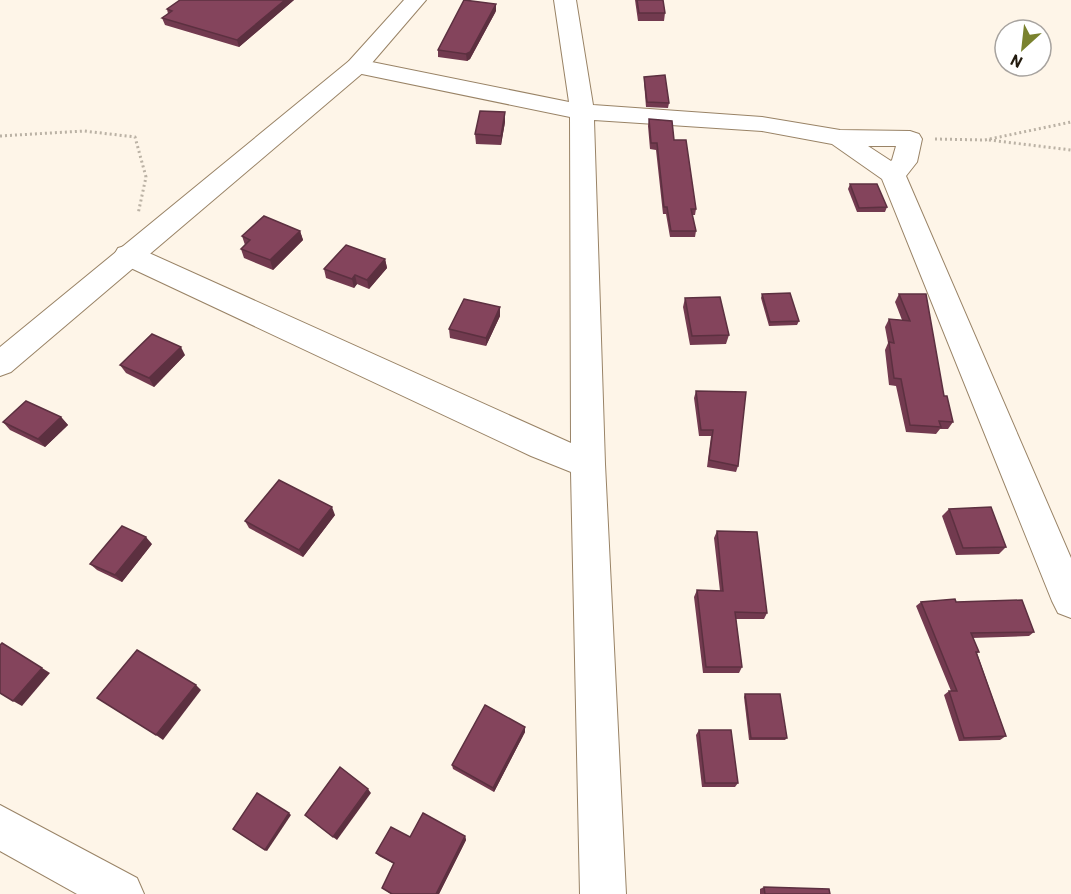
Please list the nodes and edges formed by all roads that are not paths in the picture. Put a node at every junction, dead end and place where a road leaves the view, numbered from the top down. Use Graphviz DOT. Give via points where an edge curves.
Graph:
graph roads {
  1 [pos="415,0"];
  2 [pos="565,0"];
  3 [pos="357,66"];
  4 [pos="582,112"];
  5 [pos="840,138"];
  6 [pos="892,175"];
  7 [pos="128,255"];
  8 [pos="0,364"];
  9 [pos="588,464"];
  10 [pos="1071,602"];
  11 [pos="0,827"];
  12 [pos="121,894"];
  13 [pos="603,894"];
  1 -- 3 [label="street"];
  2 -- 4 [label="street"];
  3 -- 4 [label="street"];
  3 -- 7 [label="street"];
  4 -- 5 [label="street" via="762,124"];
  4 -- 9 [label="street"];
  5 -- 6 [label="street"];
  5 -- 6 [label="street" via="910,139 904,162"];
  6 -- 10 [label="street"];
  7 -- 8 [label="street"];
  7 -- 9 [label="street" via="532,442"];
  9 -- 13 [label="street"];
  11 -- 12 [label="street"];
}
